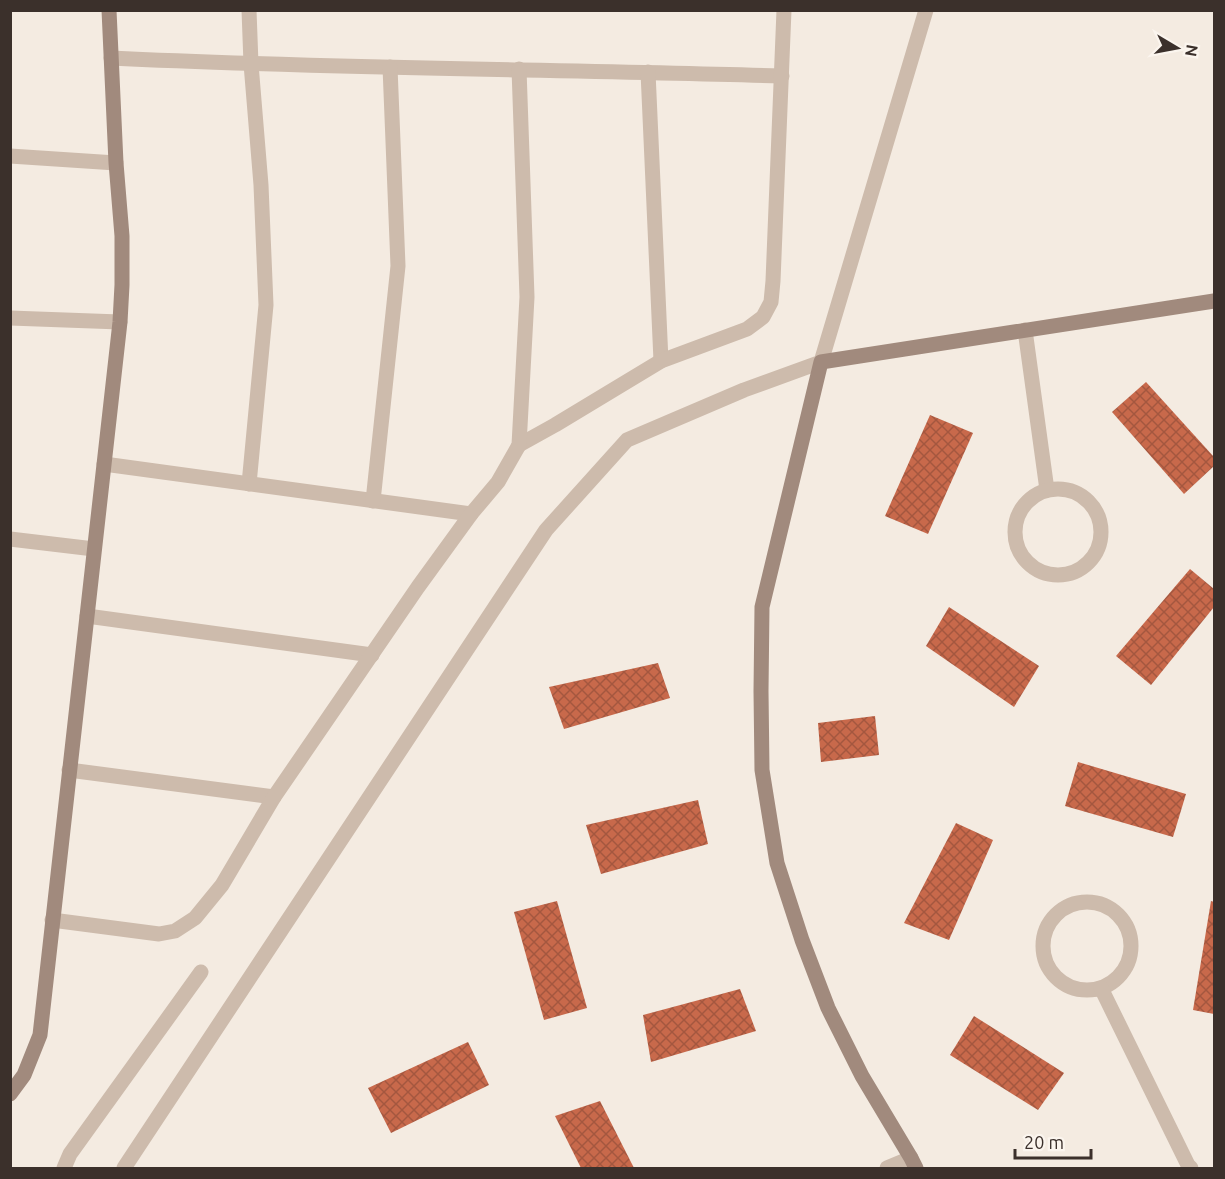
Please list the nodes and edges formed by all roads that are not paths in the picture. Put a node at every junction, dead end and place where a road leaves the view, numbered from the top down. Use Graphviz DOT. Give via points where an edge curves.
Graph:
graph roads {
  1 [pos="109,10"];
  2 [pos="249,10"];
  3 [pos="784,10"];
  4 [pos="926,10"];
  5 [pos="111,58"];
  6 [pos="251,64"];
  7 [pos="390,67"];
  8 [pos="519,69"];
  9 [pos="648,72"];
  10 [pos="782,76"];
  11 [pos="10,156"];
  12 [pos="116,163"];
  13 [pos="1215,301"];
  14 [pos="10,318"];
  15 [pos="120,322"];
  16 [pos="1025,330"];
  17 [pos="661,362"];
  18 [pos="821,362"];
  19 [pos="519,445"];
  20 [pos="104,464"];
  21 [pos="249,484"];
  22 [pos="1047,490"];
  23 [pos="373,501"];
  24 [pos="471,514"];
  25 [pos="10,539"];
  26 [pos="94,549"];
  27 [pos="87,616"];
  28 [pos="372,655"];
  29 [pos="69,770"];
  30 [pos="274,797"];
  31 [pos="52,920"];
  32 [pos="201,972"];
  33 [pos="1101,988"];
  34 [pos="10,1094"];
  35 [pos="914,1163"];
  36 [pos="64,1168"];
  37 [pos="124,1168"];
  38 [pos="887,1168"];
  39 [pos="1191,1168"];
  1 -- 5 [label="street"];
  2 -- 6 [label="street"];
  3 -- 10 [label="street"];
  4 -- 18 [label="street"];
  5 -- 6 [label="street"];
  5 -- 12 [label="street"];
  6 -- 7 [label="street"];
  6 -- 21 [label="street" via="266,305"];
  7 -- 8 [label="street"];
  7 -- 23 [label="street" via="398,266"];
  8 -- 9 [label="street"];
  8 -- 19 [label="street" via="527,297"];
  9 -- 10 [label="street"];
  9 -- 17 [label="street"];
  10 -- 17 [label="street" via="771,302 763,317 747,329"];
  11 -- 12 [label="street"];
  12 -- 15 [label="street" via="122,236"];
  13 -- 16 [label="street"];
  14 -- 15 [label="street"];
  15 -- 20 [label="street"];
  16 -- 18 [label="street"];
  16 -- 22 [label="street"];
  17 -- 19 [label="street"];
  18 -- 35 [label="street" via="762,607 762,770 777,864 828,1008 862,1076"];
  18 -- 37 [label="street" via="627,440 546,530"];
  19 -- 24 [label="street" via="498,482"];
  20 -- 21 [label="street"];
  20 -- 26 [label="street"];
  21 -- 23 [label="street"];
  22 -- 22 [label="street" via="1069,490 1088,501 1097,513 1101,529 1100,544 1090,561 1078,571 1059,576 1038,571 1027,563 1017,547 1014,532 1019,513 1031,498"];
  23 -- 24 [label="street"];
  24 -- 28 [label="street"];
  25 -- 26 [label="street"];
  26 -- 27 [label="street"];
  27 -- 28 [label="street"];
  27 -- 29 [label="street"];
  28 -- 30 [label="street"];
  29 -- 30 [label="street"];
  29 -- 31 [label="street"];
  30 -- 31 [label="street" via="222,885 195,918 175,931 159,934"];
  31 -- 34 [label="street" via="40,1035 24,1075"];
  32 -- 36 [label="street" via="70,1154"];
  33 -- 33 [label="street" via="1121,975 1131,957 1131,937 1124,919 1110,907 1080,901 1061,909 1048,922 1042,942 1044,959 1053,975 1067,986 1083,990"];
  33 -- 39 [label="street"];
  35 -- 38 [label="street"];
}
